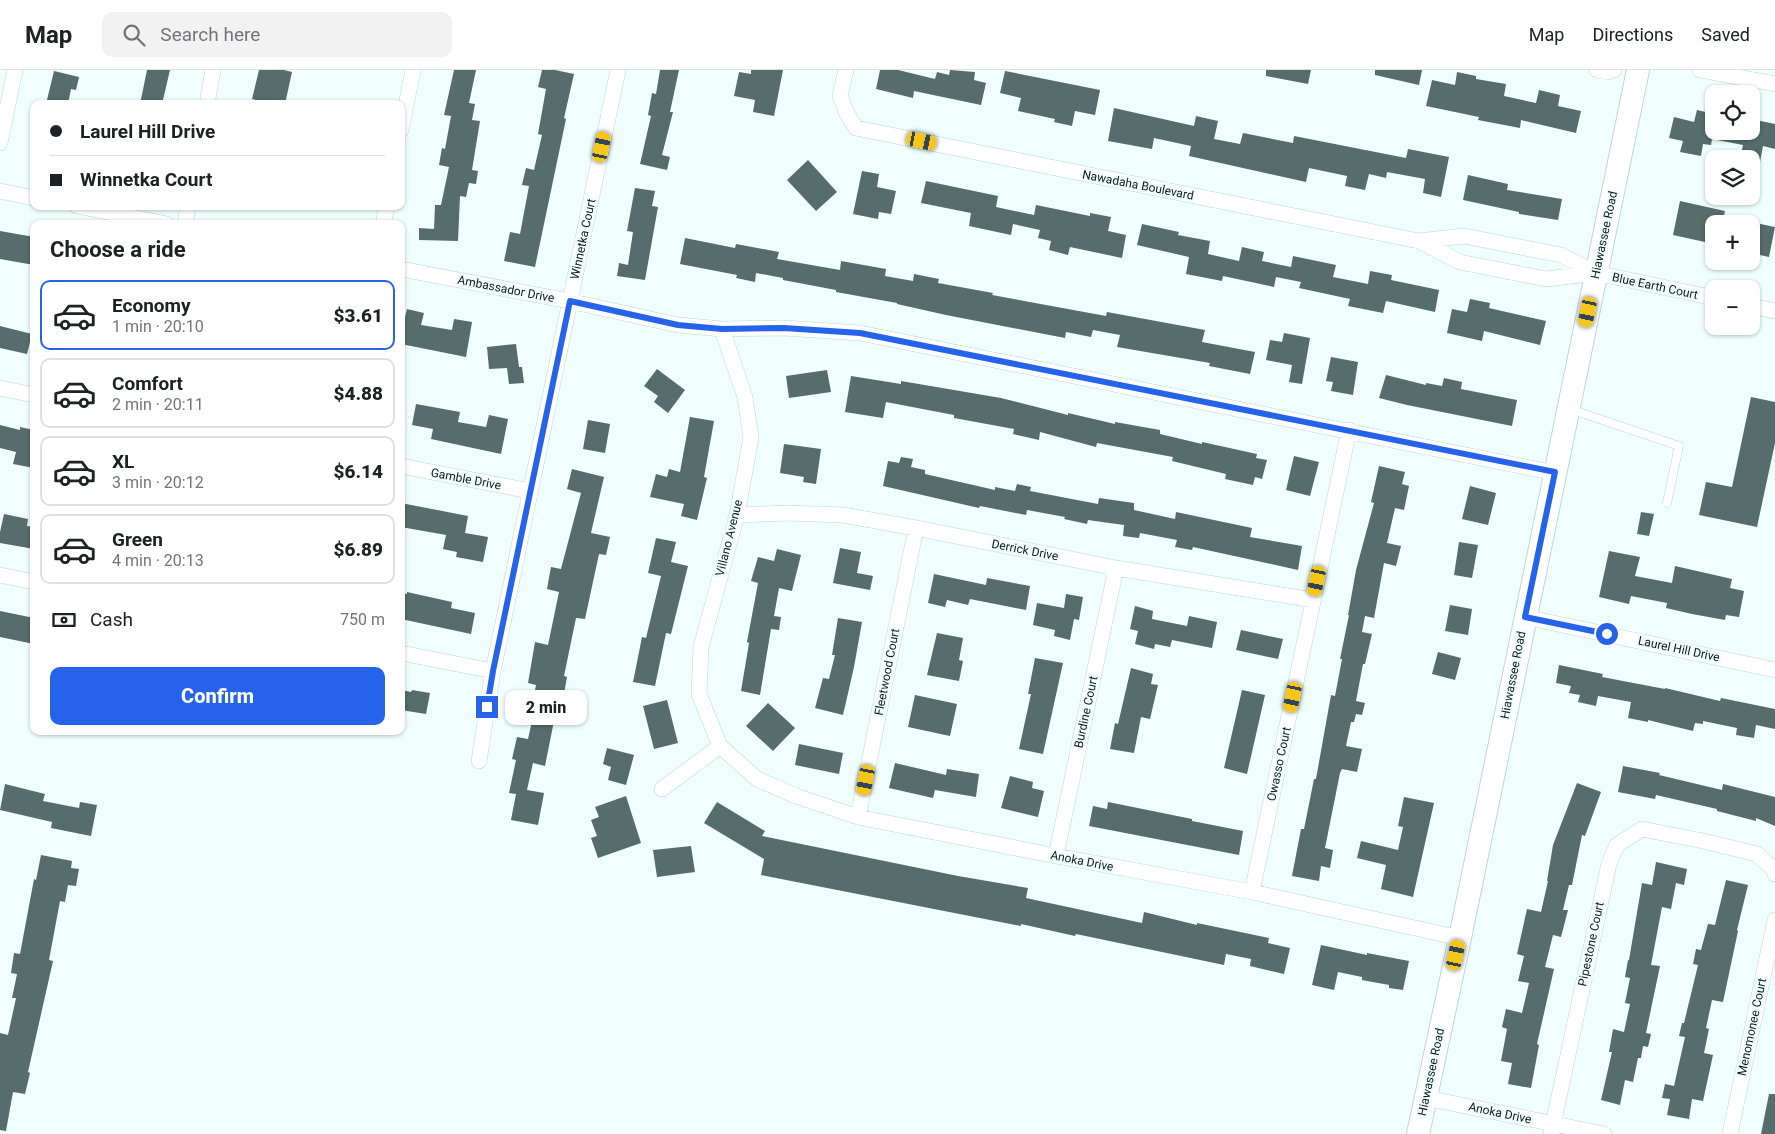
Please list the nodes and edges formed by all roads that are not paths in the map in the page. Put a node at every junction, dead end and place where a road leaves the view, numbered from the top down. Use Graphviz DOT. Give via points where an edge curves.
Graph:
graph roads {
  1 [pos="15,70"];
  2 [pos="213,70"];
  3 [pos="413,70"];
  4 [pos="618,70"];
  5 [pos="846,70"];
  6 [pos="1597,70"];
  7 [pos="1614,70"];
  8 [pos="1638,70"];
  9 [pos="1700,70"];
  10 [pos="1775,84"];
  11 [pos="208,100"];
  12 [pos="405,110"];
  13 [pos="0,144"];
  14 [pos="0,191"];
  15 [pos="30,197"];
  16 [pos="97,210"];
  17 [pos="147,220"];
  18 [pos="1419,241"];
  19 [pos="405,270"];
  20 [pos="1596,274"];
  21 [pos="1705,296"];
  22 [pos="570,301"];
  23 [pos="1760,308"];
  24 [pos="1775,311"];
  25 [pos="722,329"];
  26 [pos="0,388"];
  27 [pos="30,394"];
  28 [pos="1568,408"];
  29 [pos="1349,430"];
  30 [pos="405,467"];
  31 [pos="1555,472"];
  32 [pos="530,491"];
  33 [pos="1667,503"];
  34 [pos="736,516"];
  35 [pos="916,528"];
  36 [pos="1116,568"];
  37 [pos="0,575"];
  38 [pos="30,581"];
  39 [pos="1313,600"];
  40 [pos="1525,617"];
  41 [pos="405,655"];
  42 [pos="1775,670"];
  43 [pos="493,671"];
  44 [pos="720,746"];
  45 [pos="479,761"];
  46 [pos="662,789"];
  47 [pos="858,817"];
  48 [pos="1056,856"];
  49 [pos="1775,874"];
  50 [pos="1252,892"];
  51 [pos="1775,920"];
  52 [pos="1460,938"];
  53 [pos="1426,1098"];
  54 [pos="1552,1129"];
  55 [pos="1418,1134"];
  56 [pos="1604,1134"];
  57 [pos="1730,1134"];
  1 -- 13 [label="street"];
  2 -- 11 [label="street"];
  3 -- 12 [label="street"];
  4 -- 22 [label="street, Winnetka Court"];
  5 -- 18 [label="street, Nawadaha Boulevard" via="840,96 856,128"];
  6 -- 7 [label="street"];
  8 -- 20 [label="main road, Hiawassee Road"];
  9 -- 10 [label="street"];
  14 -- 15 [label="street"];
  16 -- 17 [label="street"];
  18 -- 20 [label="street, Nawadaha Boulevard" via="1464,236 1561,255"];
  18 -- 20 [label="street, Nawadaha Boulevard" via="1460,262 1546,279"];
  19 -- 22 [label="street, Ambassador Drive"];
  20 -- 21 [label="street, Blue Earth Court"];
  20 -- 28 [label="main road, Hiawassee Road"];
  22 -- 25 [label="street, Ambassador Drive" via="678,325"];
  22 -- 32 [label="street, Winnetka Court"];
  23 -- 24 [label="street"];
  25 -- 29 [label="street, Ambassador Drive" via="784,328 860,333"];
  25 -- 34 [label="street, Villano Avenue" via="745,397 751,438"];
  26 -- 27 [label="street"];
  28 -- 31 [label="main road, Hiawassee Road"];
  28 -- 33 [label="lane" via="1679,446"];
  29 -- 31 [label="street, Ambassador Drive"];
  29 -- 39 [label="street, Owasso Court"];
  30 -- 32 [label="street, Gamble Drive"];
  31 -- 40 [label="main road, Hiawassee Road"];
  32 -- 43 [label="street, Winnetka Court"];
  34 -- 35 [label="street, Derrick Drive" via="786,513 843,515"];
  34 -- 44 [label="street, Villano Avenue" via="701,647 699,694"];
  35 -- 36 [label="street, Derrick Drive"];
  35 -- 47 [label="street, Fleetwood Court"];
  36 -- 39 [label="street, Derrick Drive"];
  36 -- 48 [label="street, Burdine Court"];
  37 -- 38 [label="street"];
  39 -- 50 [label="street, Owasso Court"];
  40 -- 42 [label="street, Laurel Hill Drive"];
  40 -- 52 [label="main road, Hiawassee Road"];
  41 -- 43 [label="street"];
  43 -- 45 [label="street, Winnetka Court"];
  44 -- 46 [label="street"];
  44 -- 47 [label="street, Anoka Drive" via="758,779"];
  47 -- 48 [label="street, Anoka Drive"];
  48 -- 50 [label="street, Anoka Drive"];
  49 -- 54 [label="street, Pipestone Court" via="1757,854 1702,841 1642,830 1617,845 1609,864"];
  50 -- 52 [label="street, Anoka Drive"];
  51 -- 57 [label="street, Menomonee Court"];
  52 -- 53 [label="main road, Hiawassee Road"];
  53 -- 54 [label="street, Anoka Drive"];
  53 -- 55 [label="main road, Hiawassee Road"];
  54 -- 56 [label="street, Anoka Drive"];
}
